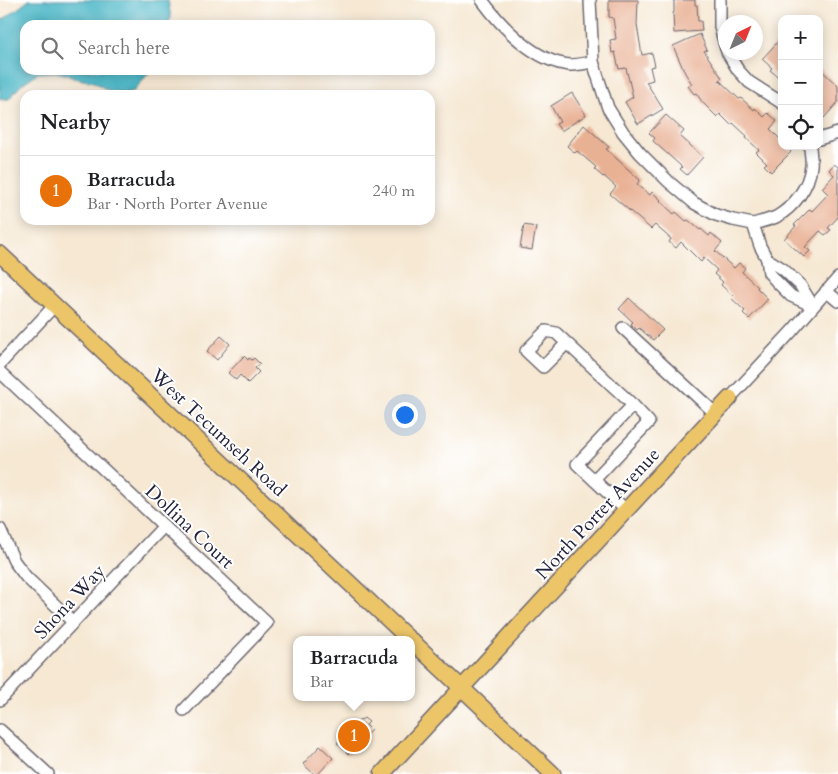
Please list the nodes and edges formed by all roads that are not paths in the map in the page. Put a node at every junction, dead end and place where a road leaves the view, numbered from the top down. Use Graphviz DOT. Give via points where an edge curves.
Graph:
graph roads {
  1 [pos="482,0"];
  2 [pos="590,0"];
  3 [pos="720,0"];
  4 [pos="720,15"];
  5 [pos="732,60"];
  6 [pos="593,62"];
  7 [pos="778,100"];
  8 [pos="838,134"];
  9 [pos="823,138"];
  10 [pos="810,150"];
  11 [pos="753,224"];
  12 [pos="0,254"];
  13 [pos="838,278"];
  14 [pos="826,291"];
  15 [pos="838,302"];
  16 [pos="55,305"];
  17 [pos="813,306"];
  18 [pos="623,328"];
  19 [pos="567,343"];
  20 [pos="0,364"];
  21 [pos="0,372"];
  22 [pos="730,398"];
  23 [pos="633,405"];
  24 [pos="716,414"];
  25 [pos="594,480"];
  26 [pos="627,511"];
  27 [pos="164,526"];
  28 [pos="0,529"];
  29 [pos="73,622"];
  30 [pos="407,636"];
  31 [pos="415,644"];
  32 [pos="462,689"];
  33 [pos="0,700"];
  34 [pos="184,710"];
  35 [pos="0,730"];
  36 [pos="48,774"];
  37 [pos="382,774"];
  38 [pos="553,774"];
  1 -- 6 [label="street" via="512,34 549,60 570,65"];
  2 -- 6 [label="street"];
  3 -- 4 [label="street"];
  5 -- 7 [label="street" via="749,82"];
  6 -- 11 [label="street" via="608,108 640,153 694,204 716,215"];
  8 -- 9 [label="street"];
  10 -- 11 [label="street" via="808,181 800,195 775,217"];
  11 -- 17 [label="street" via="766,259 800,285"];
  12 -- 16 [label="main road, West Tecumseh Road"];
  13 -- 14 [label="street, North Porter Avenue"];
  14 -- 15 [label="street"];
  14 -- 17 [label="street, North Porter Avenue"];
  16 -- 20 [label="street"];
  16 -- 30 [label="main road, West Tecumseh Road"];
  17 -- 22 [label="street, North Porter Avenue"];
  18 -- 24 [label="street"];
  19 -- 23 [label="street"];
  21 -- 27 [label="street, Dollina Court"];
  22 -- 24 [label="main road, North Porter Avenue"];
  23 -- 25 [label="street" via="649,422"];
  23 -- 25 [label="street" via="577,464"];
  24 -- 26 [label="main road, North Porter Avenue"];
  25 -- 26 [label="street"];
  26 -- 32 [label="main road, North Porter Avenue"];
  27 -- 29 [label="street, Shona Way"];
  27 -- 34 [label="street, Dollina Court" via="267,623"];
  28 -- 29 [label="street" via="14,561 26,577"];
  29 -- 33 [label="street, Shona Way"];
  31 -- 32 [label="main road, West Tecumseh Road"];
  32 -- 37 [label="main road, North Porter Avenue"];
  32 -- 38 [label="main road, West Tecumseh Road"];
  35 -- 36 [label="street"];
}
